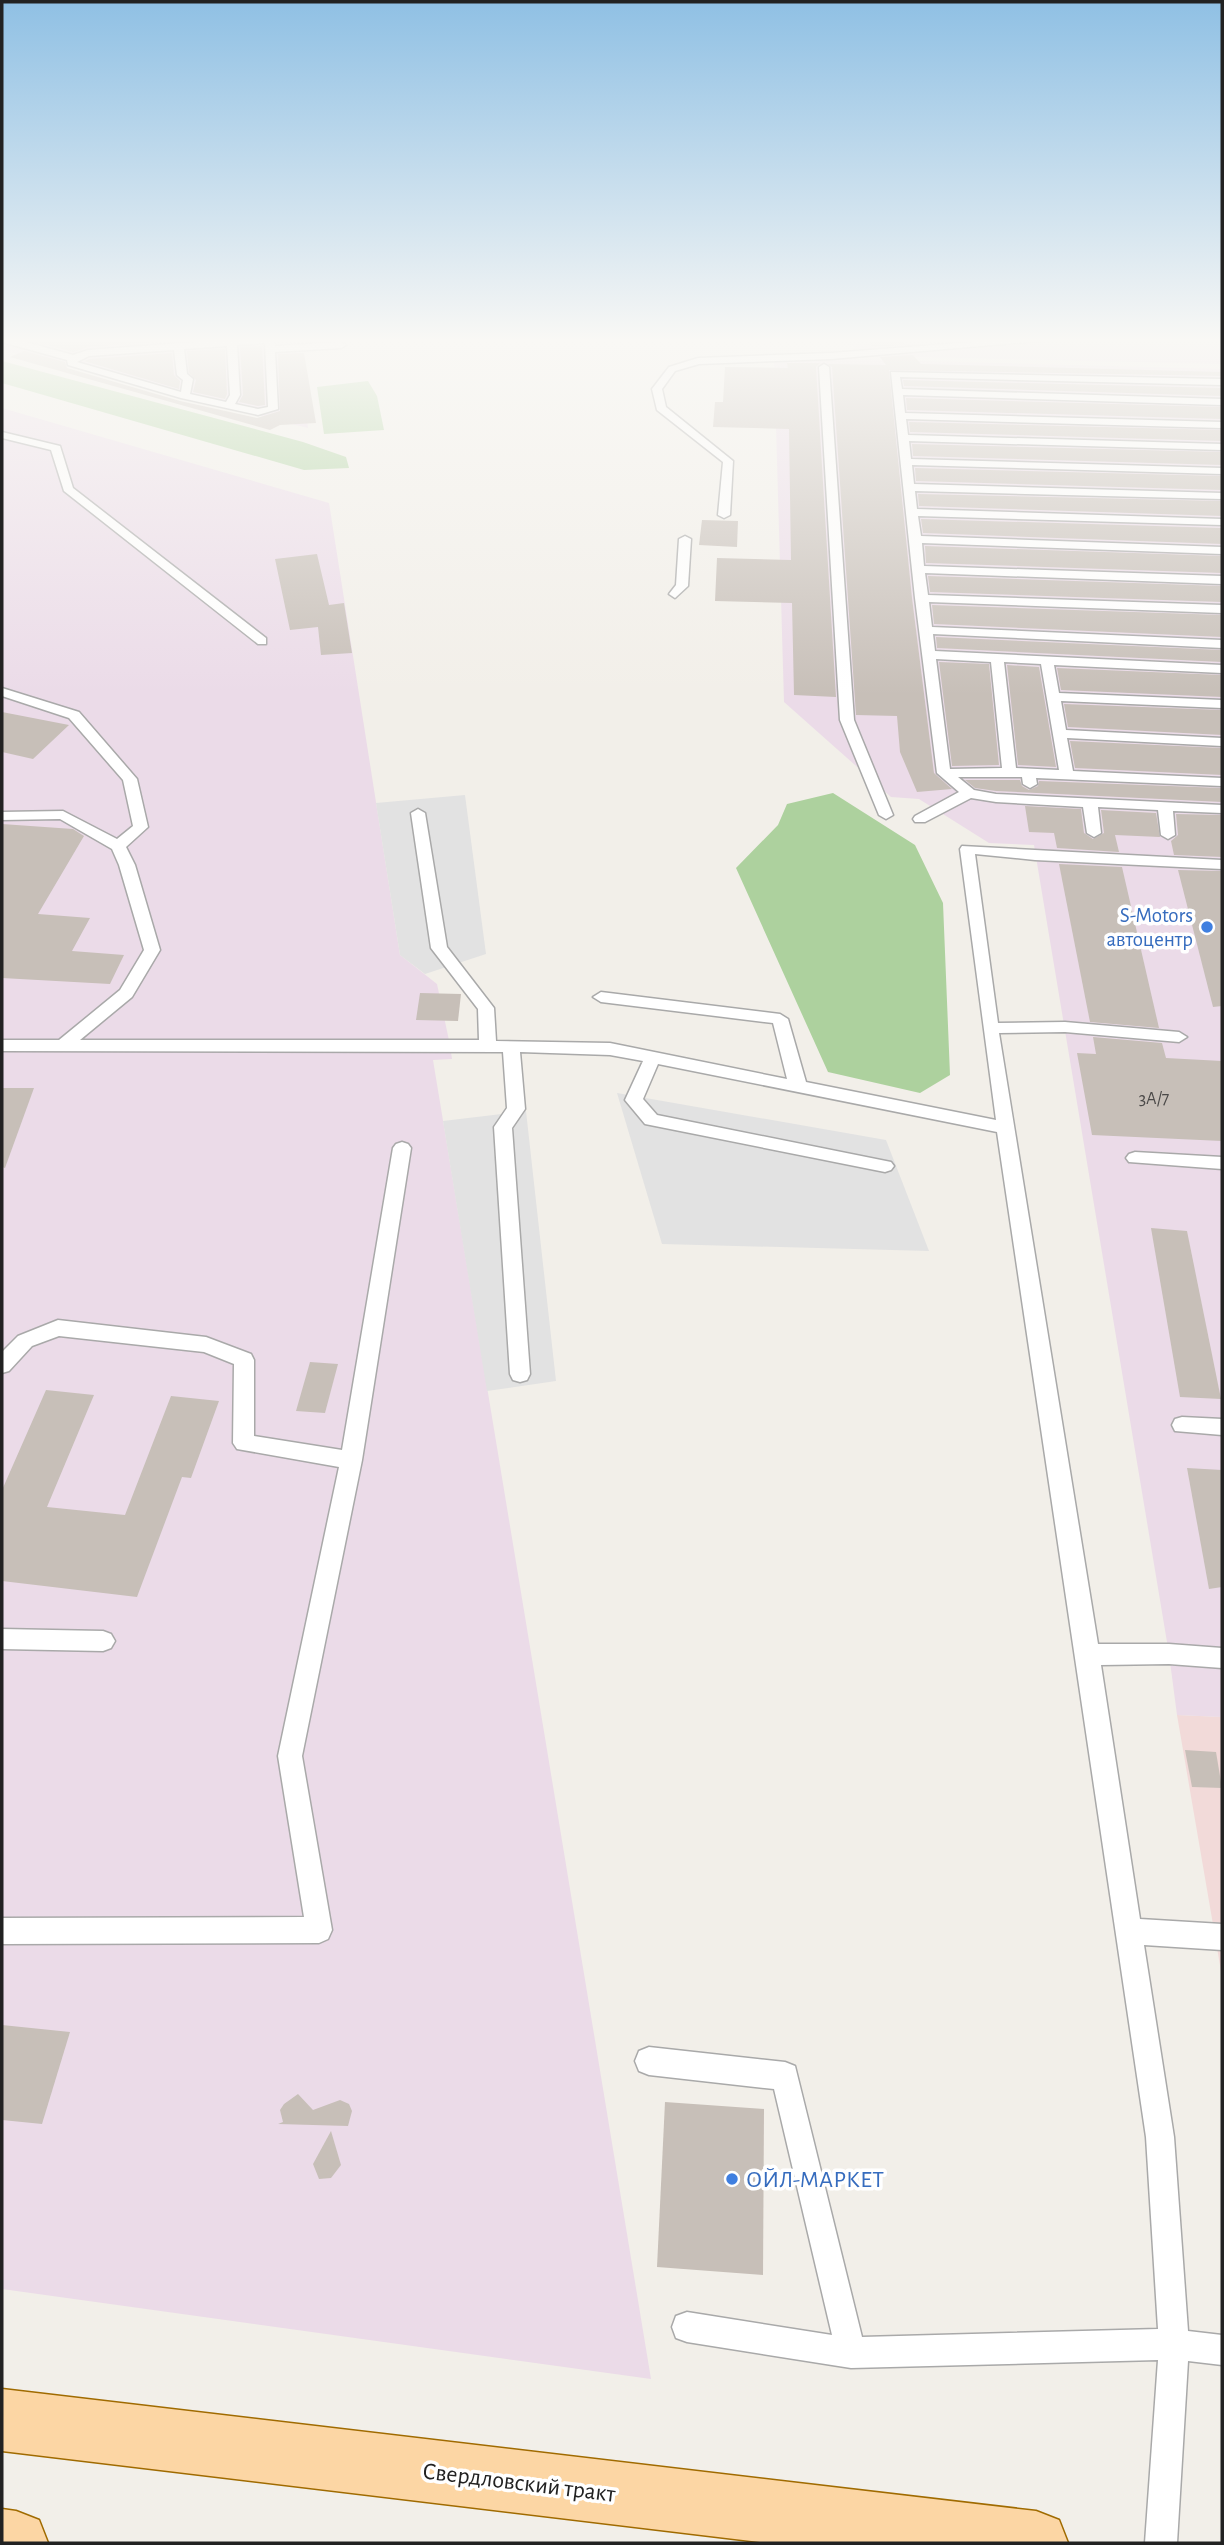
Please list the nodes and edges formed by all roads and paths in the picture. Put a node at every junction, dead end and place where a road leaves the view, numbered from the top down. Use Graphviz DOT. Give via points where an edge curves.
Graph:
graph roads {
  1 [pos="59,457"];
  2 [pos="723,457"];
  3 [pos="830,457"];
  4 [pos="904,457"];
  5 [pos="905,462"];
  6 [pos="1222,471"];
  7 [pos="909,487"];
  8 [pos="1222,496"];
  9 [pos="912,512"];
  10 [pos="724,515"];
  11 [pos="1222,522"];
  12 [pos="685,539"];
  13 [pos="915,540"];
  14 [pos="1222,550"];
  15 [pos="919,569"];
  16 [pos="1222,580"];
  17 [pos="675,594"];
  18 [pos="921,597"];
  19 [pos="1222,609"];
  20 [pos="925,630"];
  21 [pos="262,641"];
  22 [pos="1222,644"];
  23 [pos="928,656"];
  24 [pos="997,659"];
  25 [pos="1047,661"];
  26 [pos="1222,669"];
  27 [pos="2,692"];
  28 [pos="1054,697"];
  29 [pos="1222,704"];
  30 [pos="1060,734"];
  31 [pos="1222,742"];
  32 [pos="1009,772"];
  33 [pos="944,773"];
  34 [pos="1029,773"];
  35 [pos="1067,775"];
  36 [pos="1222,782"];
  37 [pos="969,793"];
  38 [pos="1032,799"];
  39 [pos="1090,802"];
  40 [pos="1165,806"];
  41 [pos="1222,809"];
  42 [pos="418,813"];
  43 [pos="886,815"];
  44 [pos="2,816"];
  45 [pos="920,819"];
  46 [pos="1094,833"];
  47 [pos="1168,835"];
  48 [pos="118,846"];
  49 [pos="1222,864"];
  50 [pos="601,997"];
  51 [pos="990,1028"];
  52 [pos="1179,1037"];
  53 [pos="2,1046"];
  54 [pos="62,1046"];
  55 [pos="488,1046"];
  56 [pos="512,1046"];
  57 [pos="653,1057"];
  58 [pos="798,1086"];
  59 [pos="1006,1128"];
  60 [pos="402,1148"];
  61 [pos="1135,1158"];
  62 [pos="1222,1163"];
  63 [pos="885,1166"];
  64 [pos="2,1365"];
  65 [pos="520,1374"];
  66 [pos="1182,1424"];
  67 [pos="1222,1427"];
  68 [pos="351,1461"];
  69 [pos="2,1639"];
  70 [pos="103,1641"];
  71 [pos="1088,1655"];
  72 [pos="1222,1658"];
  73 [pos="2,1931"];
  74 [pos="1129,1931"];
  75 [pos="1222,1937"];
  76 [pos="649,2061"];
  77 [pos="687,2327"];
  78 [pos="1174,2344"];
  79 [pos="1222,2350"];
  80 [pos="851,2353"];
  81 [pos="2,2420"];
  82 [pos="2,2541"];
  83 [pos="16,2543"];
  84 [pos="1036,2543"];
  85 [pos="1161,2543"];
  1 -- 21 [label="lane" via="68,489"];
  2 -- 10 [label="lane" via="728,461"];
  3 -- 43 [label="lane" via="847,720"];
  4 -- 5 [label="lane"];
  5 -- 6 [label="lane"];
  5 -- 7 [label="lane"];
  7 -- 8 [label="lane"];
  7 -- 9 [label="lane"];
  9 -- 11 [label="lane"];
  9 -- 13 [label="lane"];
  12 -- 17 [label="lane" via="682,586"];
  13 -- 14 [label="lane"];
  13 -- 15 [label="lane"];
  15 -- 16 [label="lane"];
  15 -- 18 [label="lane"];
  18 -- 19 [label="lane"];
  18 -- 20 [label="lane"];
  20 -- 22 [label="lane"];
  20 -- 23 [label="lane"];
  23 -- 24 [label="lane"];
  23 -- 33 [label="lane"];
  24 -- 25 [label="lane"];
  24 -- 32 [label="lane"];
  25 -- 26 [label="lane"];
  25 -- 28 [label="lane"];
  27 -- 48 [label="lane" via="74,715 130,779 141,827"];
  28 -- 29 [label="lane"];
  28 -- 30 [label="lane"];
  30 -- 31 [label="lane"];
  30 -- 35 [label="lane"];
  32 -- 33 [label="lane"];
  32 -- 34 [label="lane"];
  33 -- 37 [label="lane"];
  34 -- 35 [label="lane"];
  34 -- 38 [label="lane"];
  35 -- 36 [label="lane"];
  37 -- 38 [label="lane"];
  37 -- 45 [label="lane"];
  38 -- 39 [label="lane"];
  39 -- 40 [label="lane"];
  39 -- 46 [label="lane"];
  40 -- 41 [label="lane"];
  40 -- 47 [label="lane"];
  42 -- 55 [label="lane" via="439,948 486,1008"];
  44 -- 48 [label="lane" via="63,815"];
  48 -- 54 [label="lane" via="152,950 126,993"];
  49 -- 51 [label="lane" via="967,849"];
  50 -- 58 [label="lane" via="780,1019"];
  51 -- 52 [label="lane" via="1065,1027"];
  51 -- 59 [label="lane"];
  53 -- 54 [label="lane"];
  54 -- 55 [label="lane"];
  55 -- 56 [label="lane"];
  56 -- 57 [label="lane" via="610,1049"];
  56 -- 65 [label="lane" via="516,1109 503,1127"];
  57 -- 58 [label="lane"];
  57 -- 63 [label="lane" via="634,1100 651,1120"];
  58 -- 59 [label="lane"];
  59 -- 71 [label="lane"];
  60 -- 68 [label="lane"];
  61 -- 62 [label="lane"];
  64 -- 68 [label="lane" via="25,1341 58,1328 206,1345 244,1360 244,1443"];
  66 -- 67 [label="lane"];
  68 -- 73 [label="lane" via="290,1756 319,1930"];
  69 -- 70 [label="lane"];
  71 -- 72 [label="lane"];
  71 -- 74 [label="lane"];
  74 -- 75 [label="lane"];
  74 -- 78 [label="lane" via="1160,2137"];
  76 -- 80 [label="lane" via="785,2076"];
  77 -- 80 [label="lane"];
  78 -- 79 [label="lane"];
  78 -- 80 [label="lane"];
  78 -- 85 [label="lane"];
  81 -- 84 [label="main road, Свердловский тракт"];
  82 -- 83 [label="main road"];
}
